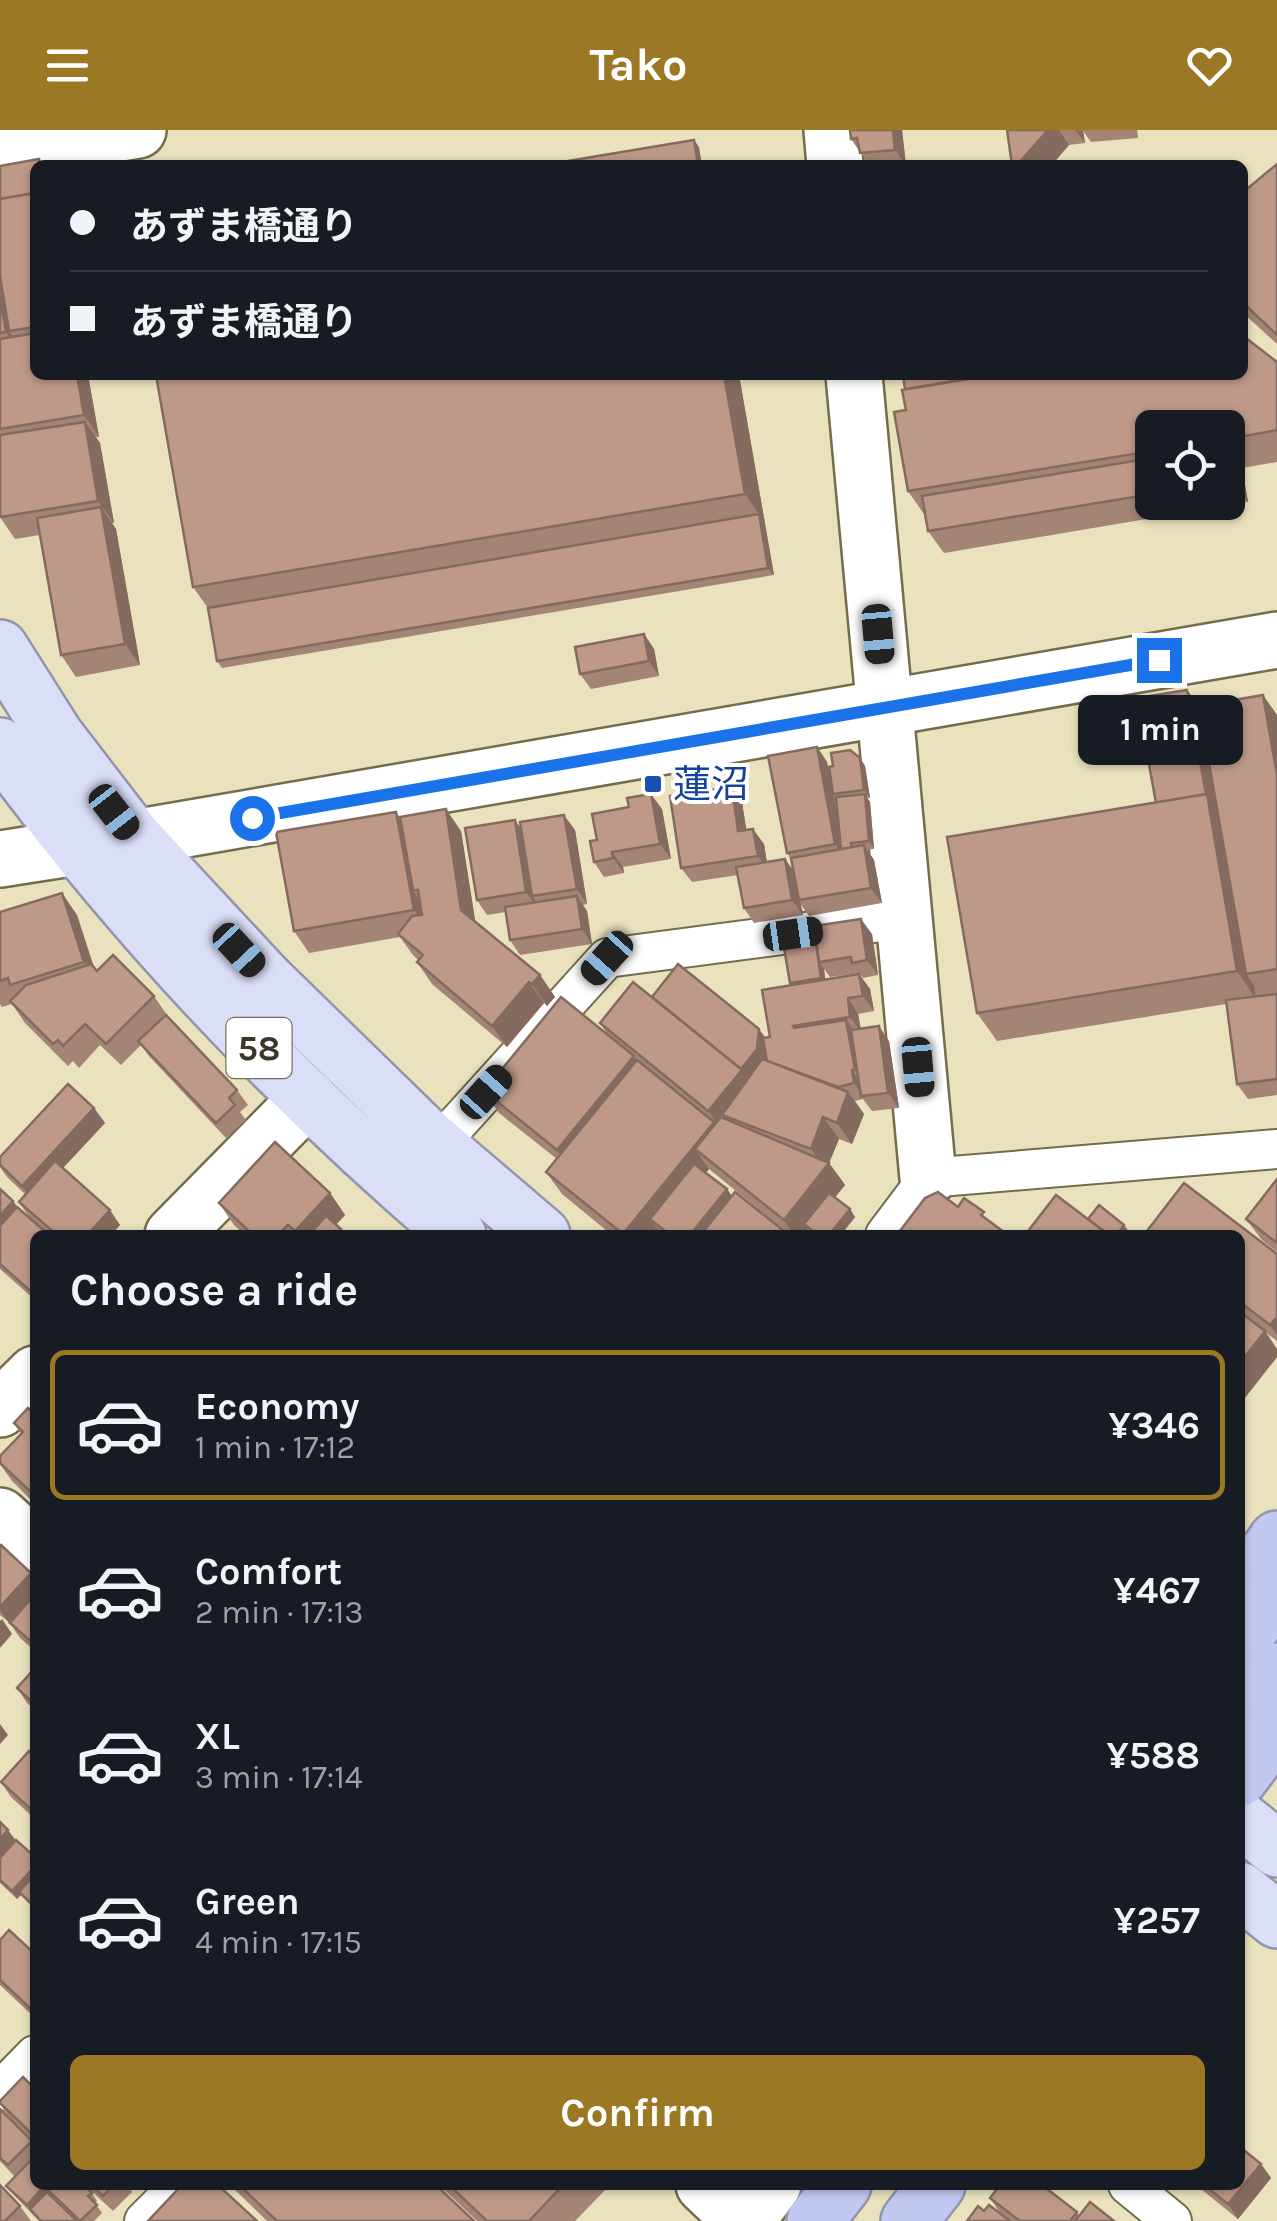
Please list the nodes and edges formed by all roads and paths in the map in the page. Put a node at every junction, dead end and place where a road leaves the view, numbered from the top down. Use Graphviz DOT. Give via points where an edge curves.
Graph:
graph roads {
  1 [pos="138,130"];
  2 [pos="832,130"];
  3 [pos="0,154"];
  4 [pos="835,160"];
  5 [pos="854,380"];
  6 [pos="1277,640"];
  7 [pos="0,648"];
  8 [pos="884,708"];
  9 [pos="0,746"];
  10 [pos="134,838"];
  11 [pos="76,846"];
  12 [pos="0,859"];
  13 [pos="904,919"];
  14 [pos="308,1098"];
  15 [pos="437,1146"];
  16 [pos="1277,1149"];
  17 [pos="928,1178"];
  18 [pos="178,1230"];
  19 [pos="452,1230"];
  20 [pos="536,1230"];
  21 [pos="889,1230"];
  22 [pos="30,1379"];
  23 [pos="0,1410"];
  24 [pos="1277,1510"];
  25 [pos="0,1516"];
  26 [pos="1277,1539"];
  27 [pos="30,1543"];
  28 [pos="1245,1553"];
  29 [pos="1245,1585"];
  30 [pos="1277,1592"];
  31 [pos="1245,1635"];
  32 [pos="1277,1671"];
  33 [pos="1245,1713"];
  34 [pos="1277,1728"];
  35 [pos="1277,1758"];
  36 [pos="1245,1771"];
  37 [pos="1245,1801"];
  38 [pos="1245,1823"];
  39 [pos="1277,1849"];
  40 [pos="1245,1894"];
  41 [pos="1277,1920"];
  42 [pos="30,2060"];
  43 [pos="0,2090"];
  44 [pos="175,2190"];
  45 [pos="710,2190"];
  46 [pos="770,2190"];
  47 [pos="797,2190"];
  48 [pos="839,2190"];
  49 [pos="870,2190"];
  50 [pos="933,2190"];
  51 [pos="946,2190"];
  52 [pos="1134,2190"];
  53 [pos="144,2221"];
  54 [pos="744,2221"];
  55 [pos="774,2221"];
  56 [pos="815,2221"];
  57 [pos="847,2221"];
  58 [pos="910,2221"];
  59 [pos="923,2221"];
  60 [pos="1172,2221"];
  1 -- 3 [label="street"];
  2 -- 4 [label="street"];
  5 -- 8 [label="street"];
  6 -- 8 [label="street"];
  7 -- 10 [label="main road, 58"];
  8 -- 10 [label="street"];
  8 -- 13 [label="street"];
  9 -- 11 [label="main road, 58"];
  10 -- 11 [label="street"];
  10 -- 15 [label="main road, 58"];
  11 -- 12 [label="street"];
  11 -- 14 [label="main road, 58"];
  13 -- 15 [label="street" via="607,958"];
  13 -- 17 [label="street"];
  14 -- 18 [label="street"];
  14 -- 19 [label="main road, 58"];
  15 -- 20 [label="main road, 58"];
  16 -- 17 [label="street"];
  17 -- 21 [label="street"];
  22 -- 23 [label="street"];
  24 -- 28 [label="street"];
  25 -- 27 [label="street"];
  26 -- 29 [label="highway"];
  30 -- 31 [label="highway"];
  32 -- 33 [label="highway"];
  34 -- 36 [label="highway"];
  35 -- 37 [label="street"];
  38 -- 39 [label="main road"];
  40 -- 41 [label="main road"];
  42 -- 43 [label="street"];
  44 -- 53 [label="street"];
  45 -- 54 [label="street"];
  46 -- 54 [label="street"];
  47 -- 55 [label="highway"];
  48 -- 56 [label="highway"];
  49 -- 57 [label="highway"];
  50 -- 58 [label="highway"];
  51 -- 59 [label="street"];
  52 -- 60 [label="street"];
}
